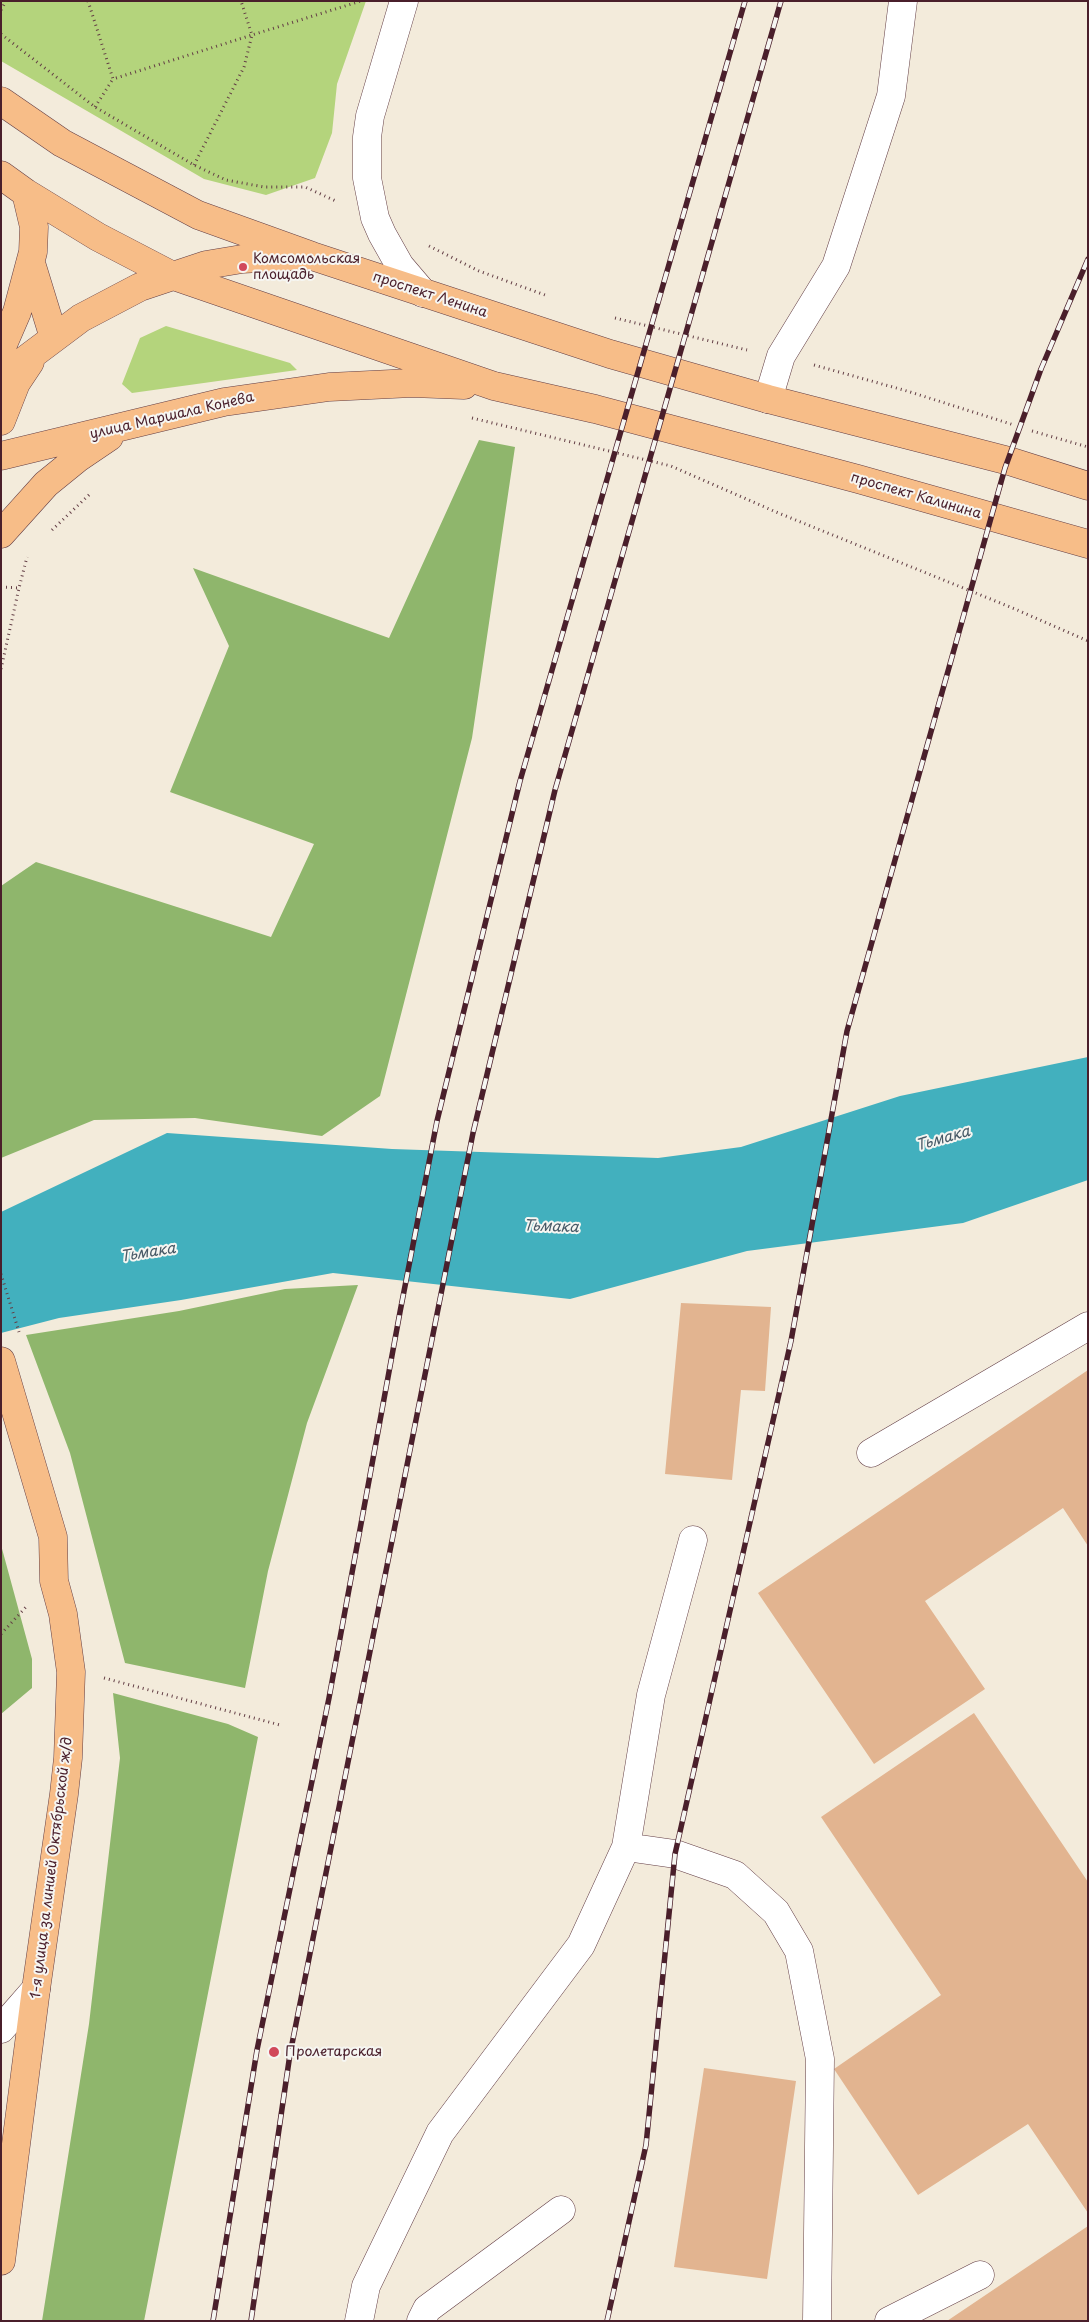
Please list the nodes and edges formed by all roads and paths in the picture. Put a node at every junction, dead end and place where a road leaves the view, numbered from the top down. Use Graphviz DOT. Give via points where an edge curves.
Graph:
graph roads {
  1 [pos="6,1"];
  2 [pos="88,1"];
  3 [pos="241,1"];
  4 [pos="361,1"];
  5 [pos="404,1"];
  6 [pos="903,1"];
  7 [pos="1,10"];
  8 [pos="1,34"];
  9 [pos="252,35"];
  10 [pos="113,79"];
  11 [pos="1,101"];
  12 [pos="95,107"];
  13 [pos="194,164"];
  14 [pos="1,175"];
  15 [pos="26,193"];
  16 [pos="375,218"];
  17 [pos="423,243"];
  18 [pos="312,256"];
  19 [pos="31,261"];
  20 [pos="171,275"];
  21 [pos="423,292"];
  22 [pos="554,298"];
  23 [pos="610,317"];
  24 [pos="54,338"];
  25 [pos="1,349"];
  26 [pos="782,356"];
  27 [pos="1,378"];
  28 [pos="494,386"];
  29 [pos="768,399"];
  30 [pos="470,418"];
  31 [pos="1,421"];
  32 [pos="136,422"];
  33 [pos="1021,427"];
  34 [pos="1030,430"];
  35 [pos="1088,446"];
  36 [pos="1,456"];
  37 [pos="1088,486"];
  38 [pos="93,491"];
  39 [pos="50,532"];
  40 [pos="1,534"];
  41 [pos="1088,544"];
  42 [pos="28,550"];
  43 [pos="1,587"];
  44 [pos="19,588"];
  45 [pos="1088,641"];
  46 [pos="1,669"];
  47 [pos="1088,1326"];
  48 [pos="1,1361"];
  49 [pos="872,1453"];
  50 [pos="693,1540"];
  51 [pos="104,1679"];
  52 [pos="280,1725"];
  53 [pos="626,1848"];
  54 [pos="36,1989"];
  55 [pos="1,2029"];
  56 [pos="561,2210"];
  57 [pos="1,2261"];
  58 [pos="980,2275"];
  59 [pos="359,2321"];
  60 [pos="421,2321"];
  61 [pos="817,2321"];
  62 [pos="889,2321"];
  1 -- 7 [label="path"];
  2 -- 10 [label="path"];
  3 -- 9 [label="path"];
  4 -- 9 [label="path"];
  5 -- 16 [label="street" via="370,116 367,137 367,178"];
  6 -- 26 [label="street" via="891,96 836,266"];
  8 -- 12 [label="path"];
  9 -- 10 [label="path"];
  9 -- 13 [label="path" via="244,67"];
  10 -- 12 [label="path"];
  11 -- 18 [label="main road, проспект Ленина" via="62,143 198,214"];
  12 -- 13 [label="path"];
  13 -- 16 [label="path" via="226,180 264,187 305,187"];
  14 -- 15 [label="main road"];
  15 -- 19 [label="main road" via="34,227"];
  15 -- 20 [label="main road" via="98,237"];
  16 -- 21 [label="street" via="400,266"];
  17 -- 22 [label="path" via="479,271"];
  18 -- 20 [label="main road" via="242,259"];
  18 -- 21 [label="main road, проспект Ленина"];
  19 -- 24 [label="main road"];
  19 -- 25 [label="main road" via="17,312"];
  20 -- 24 [label="main road" via="110,301"];
  20 -- 28 [label="main road"];
  21 -- 29 [label="main road, проспект Ленина" via="610,354"];
  23 -- 26 [label="path" via="734,348"];
  24 -- 27 [label="main road"];
  24 -- 31 [label="main road" via="16,383"];
  26 -- 29 [label="street"];
  26 -- 33 [label="path"];
  28 -- 32 [label="main road, улица Маршала Конева" via="412,383 329,387 224,402"];
  28 -- 41 [label="main road, проспект Калинина" via="595,409"];
  29 -- 37 [label="main road" via="944,444"];
  30 -- 45 [label="path" via="671,466"];
  32 -- 36 [label="main road, улица Маршала Конева"];
  32 -- 40 [label="main road" via="96,445 61,471"];
  34 -- 35 [label="path"];
  38 -- 39 [label="path"];
  42 -- 44 [label="path"];
  43 -- 44 [label="path"];
  44 -- 46 [label="path"];
  47 -- 49 [label="street"];
  48 -- 54 [label="main road, 1-я улица за линией Октябрьской ж/д" via="53,1537 54,1582 68,1650 70,1715 64,1794"];
  50 -- 53 [label="street" via="651,1695"];
  51 -- 52 [label="path"];
  53 -- 59 [label="street" via="581,1945 440,2133 366,2286"];
  53 -- 61 [label="street" via="675,1854 735,1876 776,1912 799,1951 820,2059"];
  54 -- 55 [label="street"];
  54 -- 57 [label="main road, 1-я улица за линией Октябрьской ж/д"];
  56 -- 60 [label="street" via="427,2310"];
  58 -- 62 [label="street"];
}
